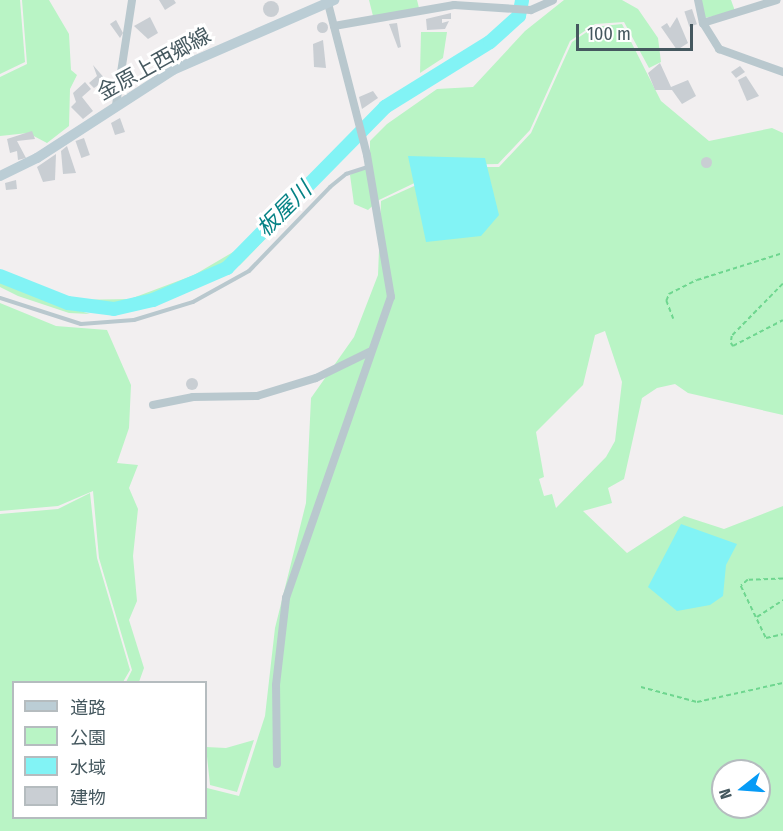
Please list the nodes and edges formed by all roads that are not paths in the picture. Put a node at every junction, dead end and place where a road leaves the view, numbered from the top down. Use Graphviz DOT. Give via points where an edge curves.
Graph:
graph roads {
  1 [pos="132,0"];
  2 [pos="553,0"];
  3 [pos="698,0"];
  4 [pos="777,0"];
  5 [pos="332,1"];
  6 [pos="506,6"];
  7 [pos="703,23"];
  8 [pos="334,26"];
  9 [pos="783,72"];
  10 [pos="116,105"];
  11 [pos="369,167"];
  12 [pos="0,176"];
  13 [pos="0,298"];
  14 [pos="369,352"];
  15 [pos="153,405"];
  16 [pos="277,764"];
  1 -- 10 [label="street"];
  2 -- 6 [label="street" via="531,10"];
  3 -- 7 [label="street"];
  4 -- 7 [label="street"];
  5 -- 8 [label="street"];
  5 -- 10 [label="main road, 金原上西郷線" via="194,59"];
  6 -- 8 [label="street" via="434,7"];
  7 -- 9 [label="street" via="719,49"];
  8 -- 11 [label="street"];
  10 -- 12 [label="main road, 金原上西郷線" via="37,158"];
  11 -- 13 [label="lane" via="346,174 330,187 249,271 193,302 134,320 81,324"];
  11 -- 14 [label="street" via="391,284"];
  14 -- 15 [label="street" via="316,378 257,396 193,397"];
  14 -- 16 [label="street" via="286,598 276,686"];
}
